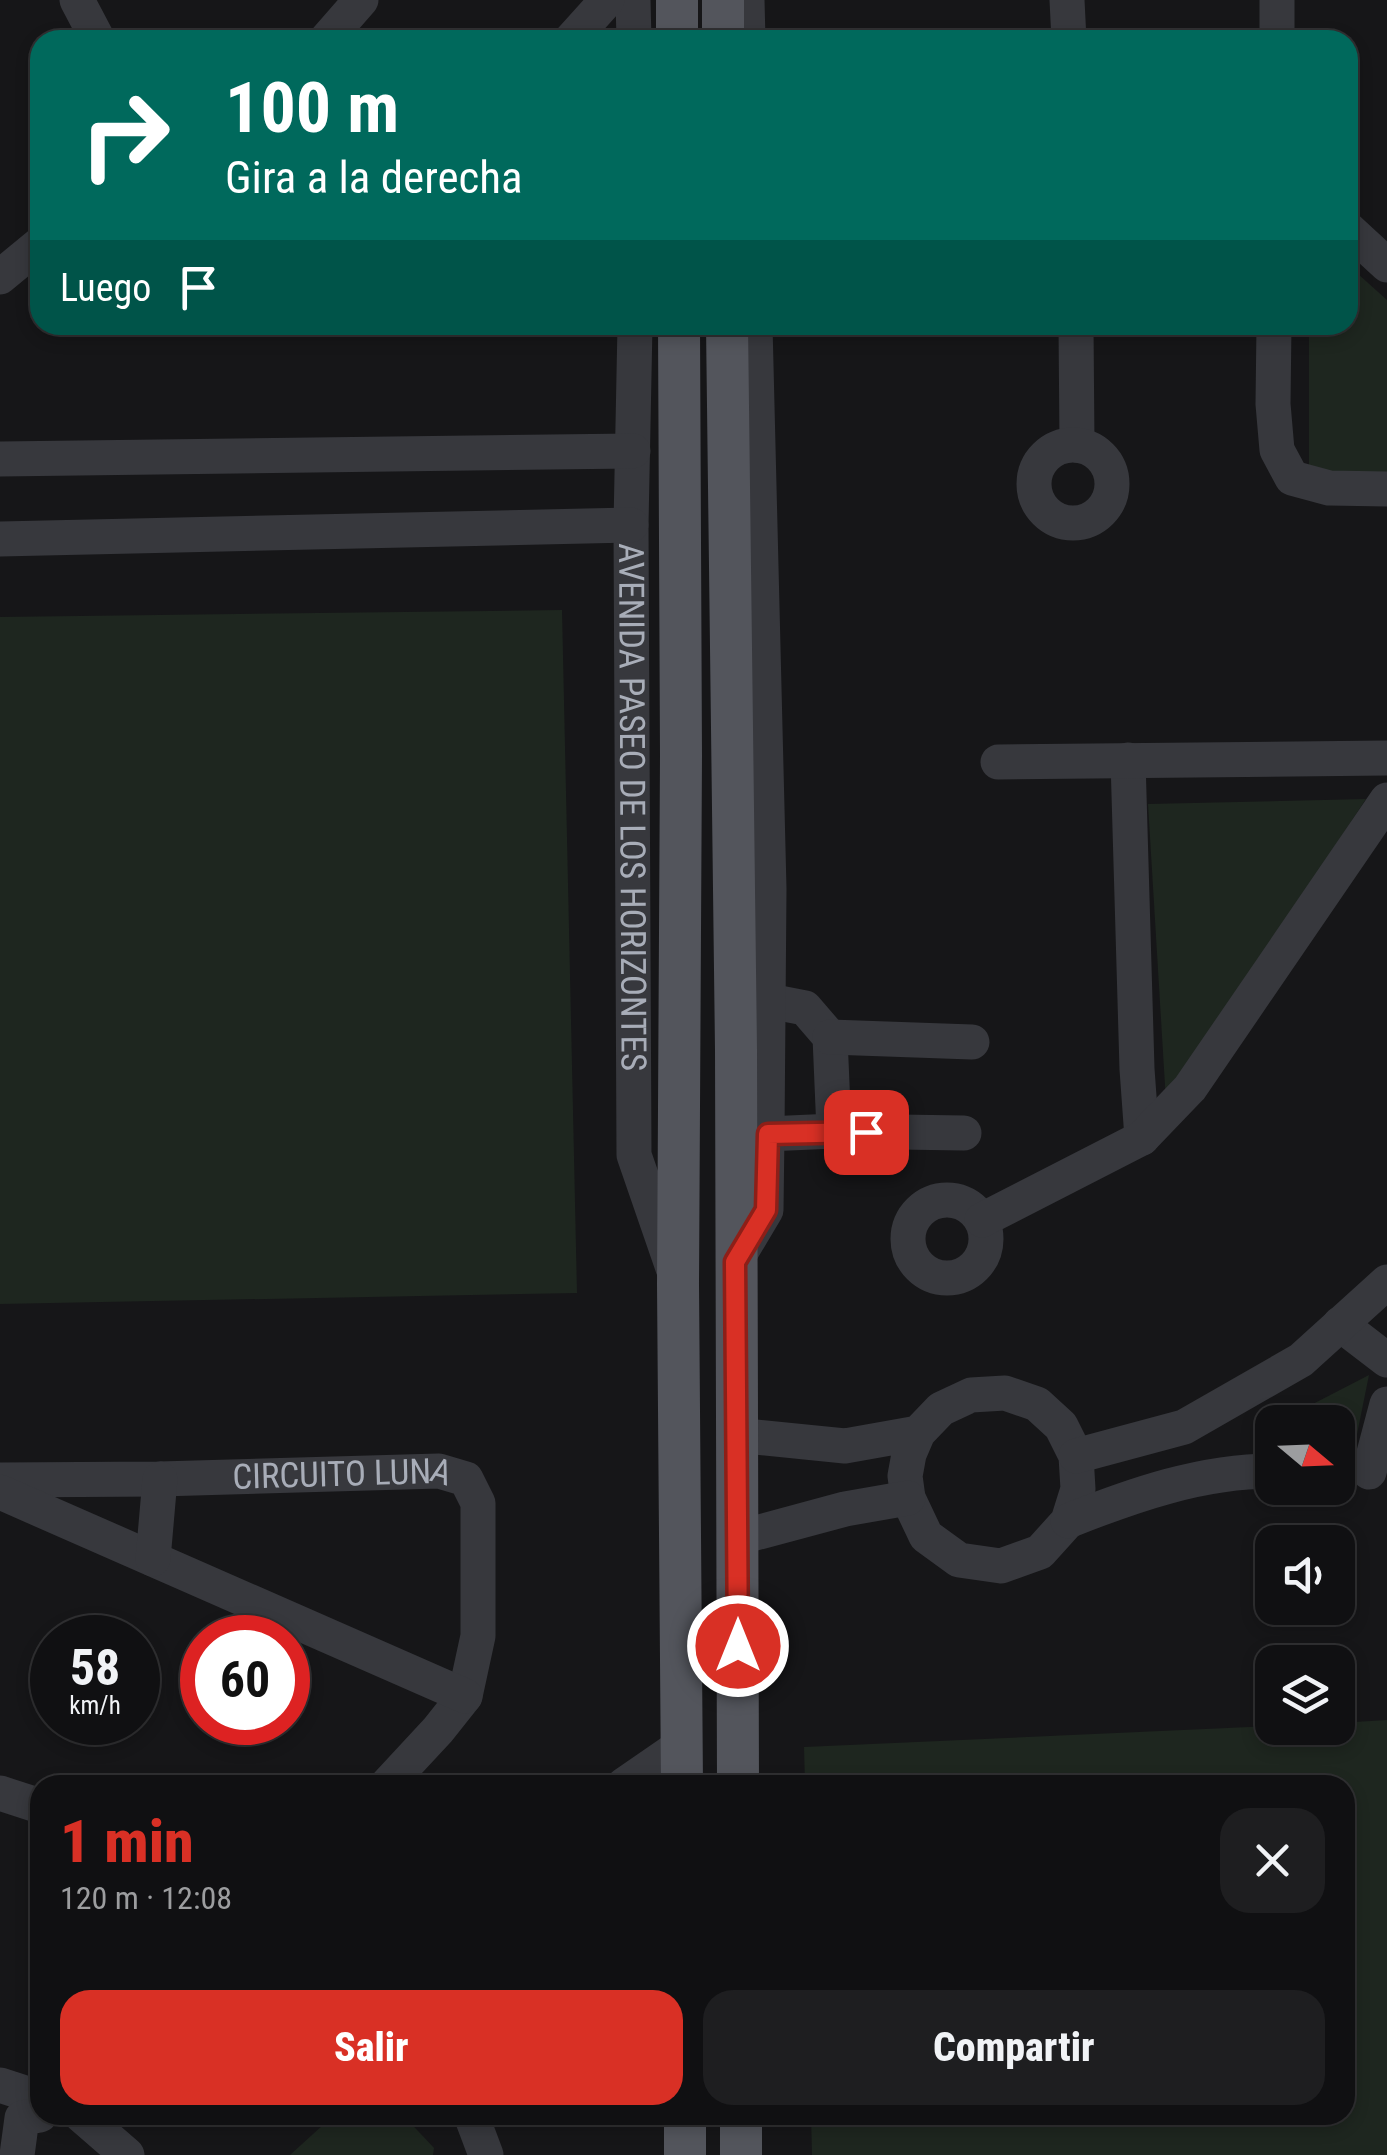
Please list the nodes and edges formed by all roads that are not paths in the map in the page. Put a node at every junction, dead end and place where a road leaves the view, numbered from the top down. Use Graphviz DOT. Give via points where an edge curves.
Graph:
graph roads {
  1 [pos="78,0"];
  2 [pos="361,0"];
  3 [pos="607,0"];
  4 [pos="633,0"];
  5 [pos="677,0"];
  6 [pos="723,0"];
  7 [pos="748,0"];
  8 [pos="1066,0"];
  9 [pos="1277,0"];
  10 [pos="93,30"];
  11 [pos="335,30"];
  12 [pos="579,30"];
  13 [pos="634,30"];
  14 [pos="678,30"];
  15 [pos="723,30"];
  16 [pos="748,30"];
  17 [pos="1068,30"];
  18 [pos="1277,30"];
  19 [pos="1358,237"];
  20 [pos="30,252"];
  21 [pos="1387,265"];
  22 [pos="30,276"];
  23 [pos="0,277"];
  24 [pos="635,335"];
  25 [pos="679,335"];
  26 [pos="727,335"];
  27 [pos="755,335"];
  28 [pos="1076,335"];
  29 [pos="1274,335"];
  30 [pos="1076,445"];
  31 [pos="633,452"];
  32 [pos="0,459"];
  33 [pos="1387,489"];
  34 [pos="631,525"];
  35 [pos="0,538"];
  36 [pos="1387,758"];
  37 [pos="1128,760"];
  38 [pos="998,762"];
  39 [pos="1387,800"];
  40 [pos="769,1001"];
  41 [pos="830,1038"];
  42 [pos="972,1042"];
  43 [pos="834,1131"];
  44 [pos="964,1133"];
  45 [pos="768,1134"];
  46 [pos="1142,1138"];
  47 [pos="982,1220"];
  48 [pos="735,1262"];
  49 [pos="1387,1282"];
  50 [pos="678,1284"];
  51 [pos="1340,1324"];
  52 [pos="1387,1360"];
  53 [pos="1387,1404"];
  54 [pos="918,1434"];
  55 [pos="736,1435"];
  56 [pos="1076,1456"];
  57 [pos="1255,1471"];
  58 [pos="1365,1472"];
  59 [pos="160,1479"];
  60 [pos="0,1480"];
  61 [pos="0,1492"];
  62 [pos="908,1498"];
  63 [pos="1068,1521"];
  64 [pos="737,1538"];
  65 [pos="153,1559"];
  66 [pos="465,1696"];
  67 [pos="682,1765"];
  68 [pos="396,1775"];
  69 [pos="653,1775"];
  70 [pos="738,1775"];
  71 [pos="0,1793"];
  72 [pos="30,1803"];
  73 [pos="0,2085"];
  74 [pos="30,2095"];
  75 [pos="30,2117"];
  76 [pos="92,2125"];
  77 [pos="475,2125"];
  78 [pos="685,2125"];
  79 [pos="740,2125"];
  80 [pos="17,2155"];
  81 [pos="127,2155"];
  82 [pos="486,2155"];
  83 [pos="685,2155"];
  84 [pos="741,2155"];
  1 -- 10 [label="street"];
  2 -- 11 [label="street"];
  3 -- 12 [label="street"];
  4 -- 13 [label="street"];
  5 -- 14 [label="main road"];
  6 -- 15 [label="main road"];
  7 -- 16 [label="street"];
  8 -- 17 [label="street"];
  9 -- 18 [label="street"];
  19 -- 21 [label="street"];
  20 -- 23 [label="street"];
  22 -- 23 [label="street"];
  24 -- 31 [label="street, AVENIDA PASEO DE LOS HORIZONTES"];
  25 -- 50 [label="main road, AVENIDA PASEO DE LOS HORIZONTES"];
  26 -- 48 [label="main road"];
  27 -- 40 [label="street"];
  28 -- 30 [label="street"];
  29 -- 33 [label="street" via="1277,450 1292,478 1329,488"];
  31 -- 32 [label="street"];
  31 -- 34 [label="street, AVENIDA PASEO DE LOS HORIZONTES"];
  34 -- 35 [label="street"];
  34 -- 50 [label="street, AVENIDA PASEO DE LOS HORIZONTES" via="634,1155"];
  36 -- 37 [label="street"];
  37 -- 38 [label="street"];
  37 -- 46 [label="street"];
  39 -- 46 [label="street" via="1190,1088"];
  40 -- 41 [label="street" via="805,1008"];
  40 -- 45 [label="street"];
  41 -- 42 [label="street"];
  41 -- 43 [label="street"];
  43 -- 44 [label="street"];
  43 -- 45 [label="street"];
  45 -- 48 [label="street" via="766,1210"];
  46 -- 47 [label="street"];
  48 -- 55 [label="main road"];
  49 -- 51 [label="street"];
  50 -- 67 [label="main road, AVENIDA PASEO DE LOS HORIZONTES"];
  51 -- 52 [label="street"];
  51 -- 56 [label="street" via="1301,1360 1184,1427"];
  53 -- 58 [label="street"];
  54 -- 55 [label="street" via="845,1446"];
  54 -- 56 [label="street" via="941,1409 971,1394 1004,1393 1037,1404 1061,1426"];
  54 -- 62 [label="street" via="905,1476"];
  55 -- 64 [label="main road"];
  56 -- 63 [label="street" via="1078,1489"];
  57 -- 63 [label="street" via="1179,1484"];
  59 -- 60 [label="street, CIRCUITO LUNA"];
  59 -- 65 [label="street"];
  59 -- 66 [label="street, CIRCUITO LUNA" via="439,1471 466,1479 478,1503 478,1636"];
  61 -- 65 [label="street"];
  62 -- 63 [label="street" via="926,1536 960,1560 1000,1566 1040,1552"];
  62 -- 64 [label="street"];
  64 -- 70 [label="main road"];
  65 -- 66 [label="street"];
  66 -- 68 [label="street, CIRCUITO LUNA"];
  67 -- 69 [label="street"];
  71 -- 72 [label="street"];
  73 -- 74 [label="street"];
  75 -- 80 [label="street" via="22,2118"];
  76 -- 81 [label="street"];
  77 -- 82 [label="street"];
  78 -- 83 [label="main road"];
  79 -- 84 [label="main road"];
}
